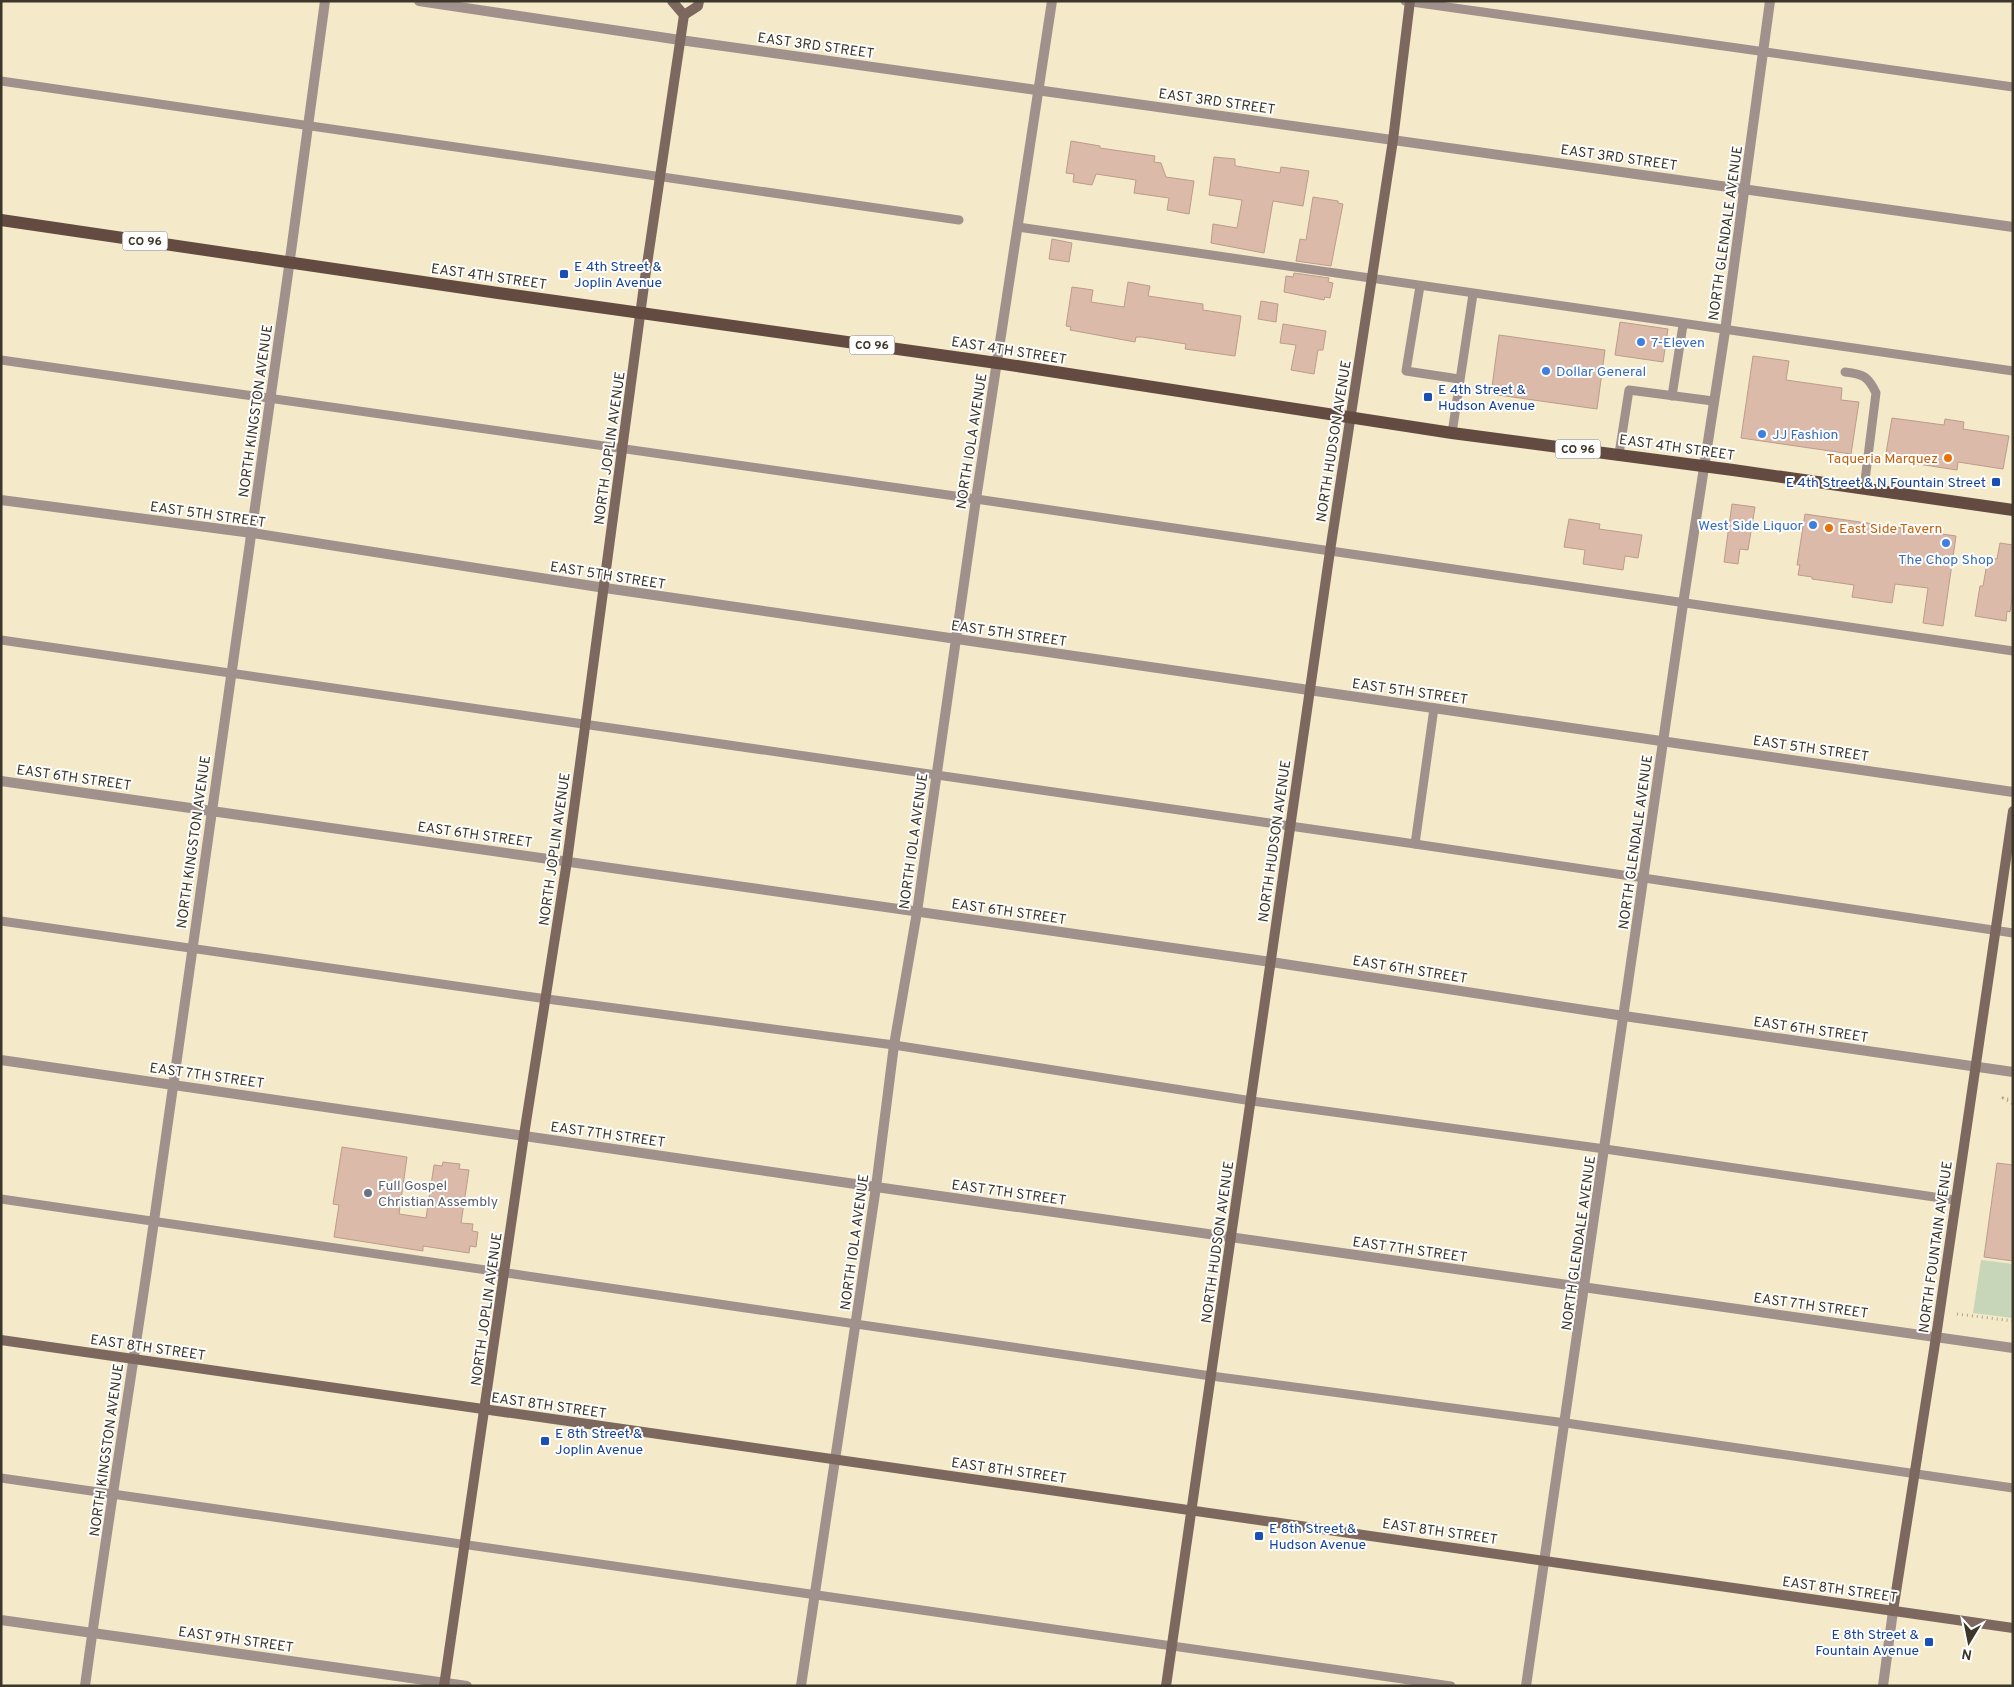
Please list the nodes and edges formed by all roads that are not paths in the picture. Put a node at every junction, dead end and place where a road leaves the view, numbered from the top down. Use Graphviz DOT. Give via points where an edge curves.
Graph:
graph roads {
  1 [pos="325,1"];
  2 [pos="418,1"];
  3 [pos="672,1"];
  4 [pos="699,1"];
  5 [pos="1052,1"];
  6 [pos="1405,1"];
  7 [pos="1770,1"];
  8 [pos="1410,2"];
  9 [pos="684,15"];
  10 [pos="680,40"];
  11 [pos="1763,52"];
  12 [pos="1,81"];
  13 [pos="2013,87"];
  14 [pos="1039,91"];
  15 [pos="309,123"];
  16 [pos="1393,140"];
  17 [pos="660,177"];
  18 [pos="1745,188"];
  19 [pos="1,220"];
  20 [pos="959,220"];
  21 [pos="1018,227"];
  22 [pos="2013,227"];
  23 [pos="290,262"];
  24 [pos="1371,279"];
  25 [pos="1420,286"];
  26 [pos="1473,294"];
  27 [pos="641,312"];
  28 [pos="1682,325"];
  29 [pos="1725,331"];
  30 [pos="1,360"];
  31 [pos="997,363"];
  32 [pos="1845,372"];
  33 [pos="2013,372"];
  34 [pos="1459,379"];
  35 [pos="1672,396"];
  36 [pos="271,398"];
  37 [pos="1713,401"];
  38 [pos="1350,422"];
  39 [pos="1452,433"];
  40 [pos="622,448"];
  41 [pos="1619,454"];
  42 [pos="1705,466"];
  43 [pos="1864,488"];
  44 [pos="976,499"];
  45 [pos="1,500"];
  46 [pos="2013,510"];
  47 [pos="252,533"];
  48 [pos="1330,551"];
  49 [pos="605,588"];
  50 [pos="1683,604"];
  51 [pos="956,639"];
  52 [pos="1,640"];
  53 [pos="2013,651"];
  54 [pos="231,674"];
  55 [pos="1311,691"];
  56 [pos="1434,708"];
  57 [pos="586,725"];
  58 [pos="1663,741"];
  59 [pos="936,775"];
  60 [pos="1,781"];
  61 [pos="2013,792"];
  62 [pos="211,811"];
  63 [pos="2013,812"];
  64 [pos="1290,827"];
  65 [pos="1415,844"];
  66 [pos="567,861"];
  67 [pos="1643,878"];
  68 [pos="917,912"];
  69 [pos="1,921"];
  70 [pos="1995,930"];
  71 [pos="2013,933"];
  72 [pos="191,947"];
  73 [pos="1271,962"];
  74 [pos="547,998"];
  75 [pos="1624,1016"];
  76 [pos="894,1045"];
  77 [pos="1,1060"];
  78 [pos="1976,1067"];
  79 [pos="2013,1072"];
  80 [pos="172,1084"];
  81 [pos="1252,1101"];
  82 [pos="524,1135"];
  83 [pos="1605,1149"];
  84 [pos="876,1187"];
  85 [pos="1,1199"];
  86 [pos="1955,1200"];
  87 [pos="154,1223"];
  88 [pos="1232,1238"];
  89 [pos="504,1273"];
  90 [pos="1585,1287"];
  91 [pos="856,1324"];
  92 [pos="1936,1337"];
  93 [pos="1,1340"];
  94 [pos="2013,1348"];
  95 [pos="133,1359"];
  96 [pos="1211,1376"];
  97 [pos="485,1410"];
  98 [pos="1566,1424"];
  99 [pos="836,1460"];
  100 [pos="1914,1473"];
  101 [pos="1,1478"];
  102 [pos="2013,1488"];
  103 [pos="113,1495"];
  104 [pos="1192,1509"];
  105 [pos="466,1546"];
  106 [pos="1544,1560"];
  107 [pos="816,1596"];
  108 [pos="1893,1611"];
  109 [pos="1,1620"];
  110 [pos="2013,1628"];
  111 [pos="92,1633"];
  112 [pos="1172,1647"];
  113 [pos="445,1684"];
  114 [pos="85,1686"];
  115 [pos="467,1686"];
  116 [pos="802,1686"];
  117 [pos="1166,1686"];
  118 [pos="1451,1686"];
  119 [pos="1526,1686"];
  120 [pos="1883,1686"];
  1 -- 15 [label="street, NORTH KINGSTON AVENUE"];
  2 -- 10 [label="street, EAST 3RD STREET"];
  3 -- 9 [label="street"];
  4 -- 9 [label="street" via="698,6"];
  5 -- 14 [label="street, NORTH IOLA AVENUE"];
  6 -- 8 [label="lane"];
  7 -- 11 [label="street, NORTH GLENDALE AVENUE"];
  8 -- 11 [label="lane"];
  8 -- 16 [label="street, NORTH HUDSON AVENUE"];
  9 -- 10 [label="street, NORTH JOPLIN AVENUE"];
  10 -- 14 [label="street, EAST 3RD STREET"];
  10 -- 17 [label="street, NORTH JOPLIN AVENUE"];
  11 -- 13 [label="lane"];
  11 -- 18 [label="street, NORTH GLENDALE AVENUE"];
  12 -- 15 [label="lane"];
  14 -- 16 [label="street, EAST 3RD STREET"];
  14 -- 21 [label="street, NORTH IOLA AVENUE"];
  15 -- 17 [label="lane"];
  15 -- 23 [label="street, NORTH KINGSTON AVENUE"];
  16 -- 18 [label="street, EAST 3RD STREET"];
  16 -- 24 [label="street, NORTH HUDSON AVENUE"];
  17 -- 20 [label="lane"];
  17 -- 27 [label="street, NORTH JOPLIN AVENUE"];
  18 -- 22 [label="street, EAST 3RD STREET"];
  18 -- 29 [label="street, NORTH GLENDALE AVENUE"];
  19 -- 23 [label="main road, EAST 4TH STREET / CO 96"];
  21 -- 24 [label="lane"];
  21 -- 31 [label="street, NORTH IOLA AVENUE"];
  23 -- 27 [label="main road, EAST 4TH STREET / CO 96"];
  23 -- 36 [label="street, NORTH KINGSTON AVENUE"];
  24 -- 25 [label="lane"];
  24 -- 38 [label="street, NORTH HUDSON AVENUE"];
  25 -- 26 [label="lane"];
  25 -- 34 [label="lane" via="1406,370"];
  26 -- 28 [label="lane"];
  26 -- 34 [label="lane"];
  27 -- 31 [label="main road, EAST 4TH STREET / CO 96"];
  27 -- 40 [label="street, NORTH JOPLIN AVENUE"];
  28 -- 29 [label="lane"];
  28 -- 35 [label="lane"];
  29 -- 33 [label="lane"];
  29 -- 37 [label="street, NORTH GLENDALE AVENUE"];
  30 -- 36 [label="lane"];
  31 -- 38 [label="main road, EAST 4TH STREET / CO 96"];
  31 -- 44 [label="street, NORTH IOLA AVENUE"];
  32 -- 43 [label="lane" via="1870,380 1876,393"];
  34 -- 39 [label="lane"];
  35 -- 37 [label="lane"];
  35 -- 41 [label="lane" via="1629,390"];
  36 -- 40 [label="lane"];
  36 -- 47 [label="street, NORTH KINGSTON AVENUE"];
  37 -- 42 [label="street, NORTH GLENDALE AVENUE"];
  38 -- 39 [label="main road, EAST 4TH STREET / CO 96"];
  38 -- 48 [label="street, NORTH HUDSON AVENUE"];
  39 -- 41 [label="main road, EAST 4TH STREET / CO 96"];
  40 -- 44 [label="lane"];
  40 -- 49 [label="street, NORTH JOPLIN AVENUE"];
  41 -- 42 [label="main road, EAST 4TH STREET / CO 96"];
  42 -- 43 [label="main road, EAST 4TH STREET / CO 96"];
  42 -- 50 [label="street, NORTH GLENDALE AVENUE"];
  43 -- 46 [label="main road, EAST 4TH STREET / CO 96"];
  44 -- 48 [label="lane"];
  44 -- 51 [label="street, NORTH IOLA AVENUE"];
  45 -- 47 [label="street, EAST 5TH STREET"];
  47 -- 49 [label="street, EAST 5TH STREET"];
  47 -- 54 [label="street, NORTH KINGSTON AVENUE"];
  48 -- 50 [label="lane"];
  48 -- 55 [label="street, NORTH HUDSON AVENUE"];
  49 -- 51 [label="street, EAST 5TH STREET"];
  49 -- 57 [label="street, NORTH JOPLIN AVENUE"];
  50 -- 53 [label="lane"];
  50 -- 58 [label="street, NORTH GLENDALE AVENUE"];
  51 -- 55 [label="street, EAST 5TH STREET"];
  51 -- 59 [label="street, NORTH IOLA AVENUE"];
  52 -- 54 [label="lane"];
  54 -- 57 [label="lane"];
  54 -- 62 [label="street, NORTH KINGSTON AVENUE"];
  55 -- 56 [label="street, EAST 5TH STREET"];
  55 -- 64 [label="street, NORTH HUDSON AVENUE"];
  56 -- 58 [label="street, EAST 5TH STREET"];
  56 -- 65 [label="lane"];
  57 -- 59 [label="lane"];
  57 -- 66 [label="street, NORTH JOPLIN AVENUE"];
  58 -- 61 [label="street, EAST 5TH STREET"];
  58 -- 67 [label="street, NORTH GLENDALE AVENUE"];
  59 -- 64 [label="lane"];
  59 -- 68 [label="street, NORTH IOLA AVENUE"];
  60 -- 62 [label="street, EAST 6TH STREET"];
  62 -- 66 [label="street, EAST 6TH STREET"];
  62 -- 72 [label="street, NORTH KINGSTON AVENUE"];
  63 -- 70 [label="street, NORTH FOUNTAIN AVENUE"];
  64 -- 65 [label="lane"];
  64 -- 73 [label="street, NORTH HUDSON AVENUE"];
  65 -- 67 [label="lane"];
  66 -- 68 [label="street, EAST 6TH STREET"];
  66 -- 74 [label="street, NORTH JOPLIN AVENUE"];
  67 -- 70 [label="lane"];
  67 -- 75 [label="street, NORTH GLENDALE AVENUE"];
  68 -- 73 [label="street, EAST 6TH STREET"];
  68 -- 76 [label="street, NORTH IOLA AVENUE"];
  69 -- 72 [label="lane"];
  70 -- 71 [label="lane"];
  70 -- 78 [label="street, NORTH FOUNTAIN AVENUE"];
  72 -- 74 [label="lane"];
  72 -- 80 [label="street, NORTH KINGSTON AVENUE"];
  73 -- 75 [label="street, EAST 6TH STREET"];
  73 -- 81 [label="street, NORTH HUDSON AVENUE"];
  74 -- 76 [label="lane"];
  74 -- 82 [label="street, NORTH JOPLIN AVENUE"];
  75 -- 78 [label="street, EAST 6TH STREET"];
  75 -- 83 [label="street, NORTH GLENDALE AVENUE"];
  76 -- 81 [label="lane"];
  76 -- 84 [label="street, NORTH IOLA AVENUE"];
  77 -- 80 [label="street, EAST 7TH STREET"];
  78 -- 79 [label="street, EAST 6TH STREET"];
  78 -- 86 [label="street, NORTH FOUNTAIN AVENUE"];
  80 -- 82 [label="street, EAST 7TH STREET"];
  80 -- 87 [label="street, NORTH KINGSTON AVENUE"];
  81 -- 83 [label="lane"];
  81 -- 88 [label="street, NORTH HUDSON AVENUE"];
  82 -- 84 [label="street, EAST 7TH STREET"];
  82 -- 89 [label="street, NORTH JOPLIN AVENUE"];
  83 -- 86 [label="lane"];
  83 -- 90 [label="street, NORTH GLENDALE AVENUE"];
  84 -- 88 [label="street, EAST 7TH STREET"];
  84 -- 91 [label="street, NORTH IOLA AVENUE"];
  85 -- 87 [label="lane"];
  86 -- 92 [label="street, NORTH FOUNTAIN AVENUE"];
  87 -- 89 [label="lane"];
  87 -- 95 [label="street, NORTH KINGSTON AVENUE"];
  88 -- 90 [label="street, EAST 7TH STREET"];
  88 -- 96 [label="street, NORTH HUDSON AVENUE"];
  89 -- 91 [label="lane"];
  89 -- 97 [label="street, NORTH JOPLIN AVENUE"];
  90 -- 92 [label="street, EAST 7TH STREET"];
  90 -- 98 [label="street, NORTH GLENDALE AVENUE"];
  91 -- 96 [label="lane"];
  91 -- 99 [label="street, NORTH IOLA AVENUE"];
  92 -- 94 [label="street, EAST 7TH STREET"];
  92 -- 100 [label="street, NORTH FOUNTAIN AVENUE"];
  93 -- 95 [label="street, EAST 8TH STREET"];
  95 -- 97 [label="street, EAST 8TH STREET"];
  95 -- 103 [label="street, NORTH KINGSTON AVENUE"];
  96 -- 98 [label="lane"];
  96 -- 104 [label="street, NORTH HUDSON AVENUE"];
  97 -- 99 [label="street, EAST 8TH STREET"];
  97 -- 105 [label="street, NORTH JOPLIN AVENUE"];
  98 -- 100 [label="lane"];
  98 -- 106 [label="street, NORTH GLENDALE AVENUE"];
  99 -- 104 [label="street, EAST 8TH STREET"];
  99 -- 107 [label="street, NORTH IOLA AVENUE"];
  100 -- 102 [label="lane"];
  100 -- 108 [label="street, NORTH FOUNTAIN AVENUE"];
  101 -- 103 [label="lane"];
  103 -- 105 [label="lane"];
  103 -- 111 [label="street, NORTH KINGSTON AVENUE"];
  104 -- 106 [label="street, EAST 8TH STREET"];
  104 -- 112 [label="street, NORTH HUDSON AVENUE"];
  105 -- 107 [label="lane"];
  105 -- 113 [label="street, NORTH JOPLIN AVENUE"];
  106 -- 108 [label="street, EAST 8TH STREET"];
  106 -- 119 [label="street, NORTH GLENDALE AVENUE"];
  107 -- 112 [label="lane"];
  107 -- 116 [label="street, NORTH IOLA AVENUE"];
  108 -- 110 [label="street, EAST 8TH STREET"];
  108 -- 120 [label="street, NORTH FOUNTAIN AVENUE"];
  109 -- 111 [label="street, EAST 9TH STREET"];
  111 -- 113 [label="street, EAST 9TH STREET"];
  111 -- 114 [label="street, NORTH KINGSTON AVENUE"];
  112 -- 117 [label="street, NORTH HUDSON AVENUE"];
  112 -- 118 [label="lane"];
  113 -- 115 [label="street, EAST 9TH STREET"];
}
